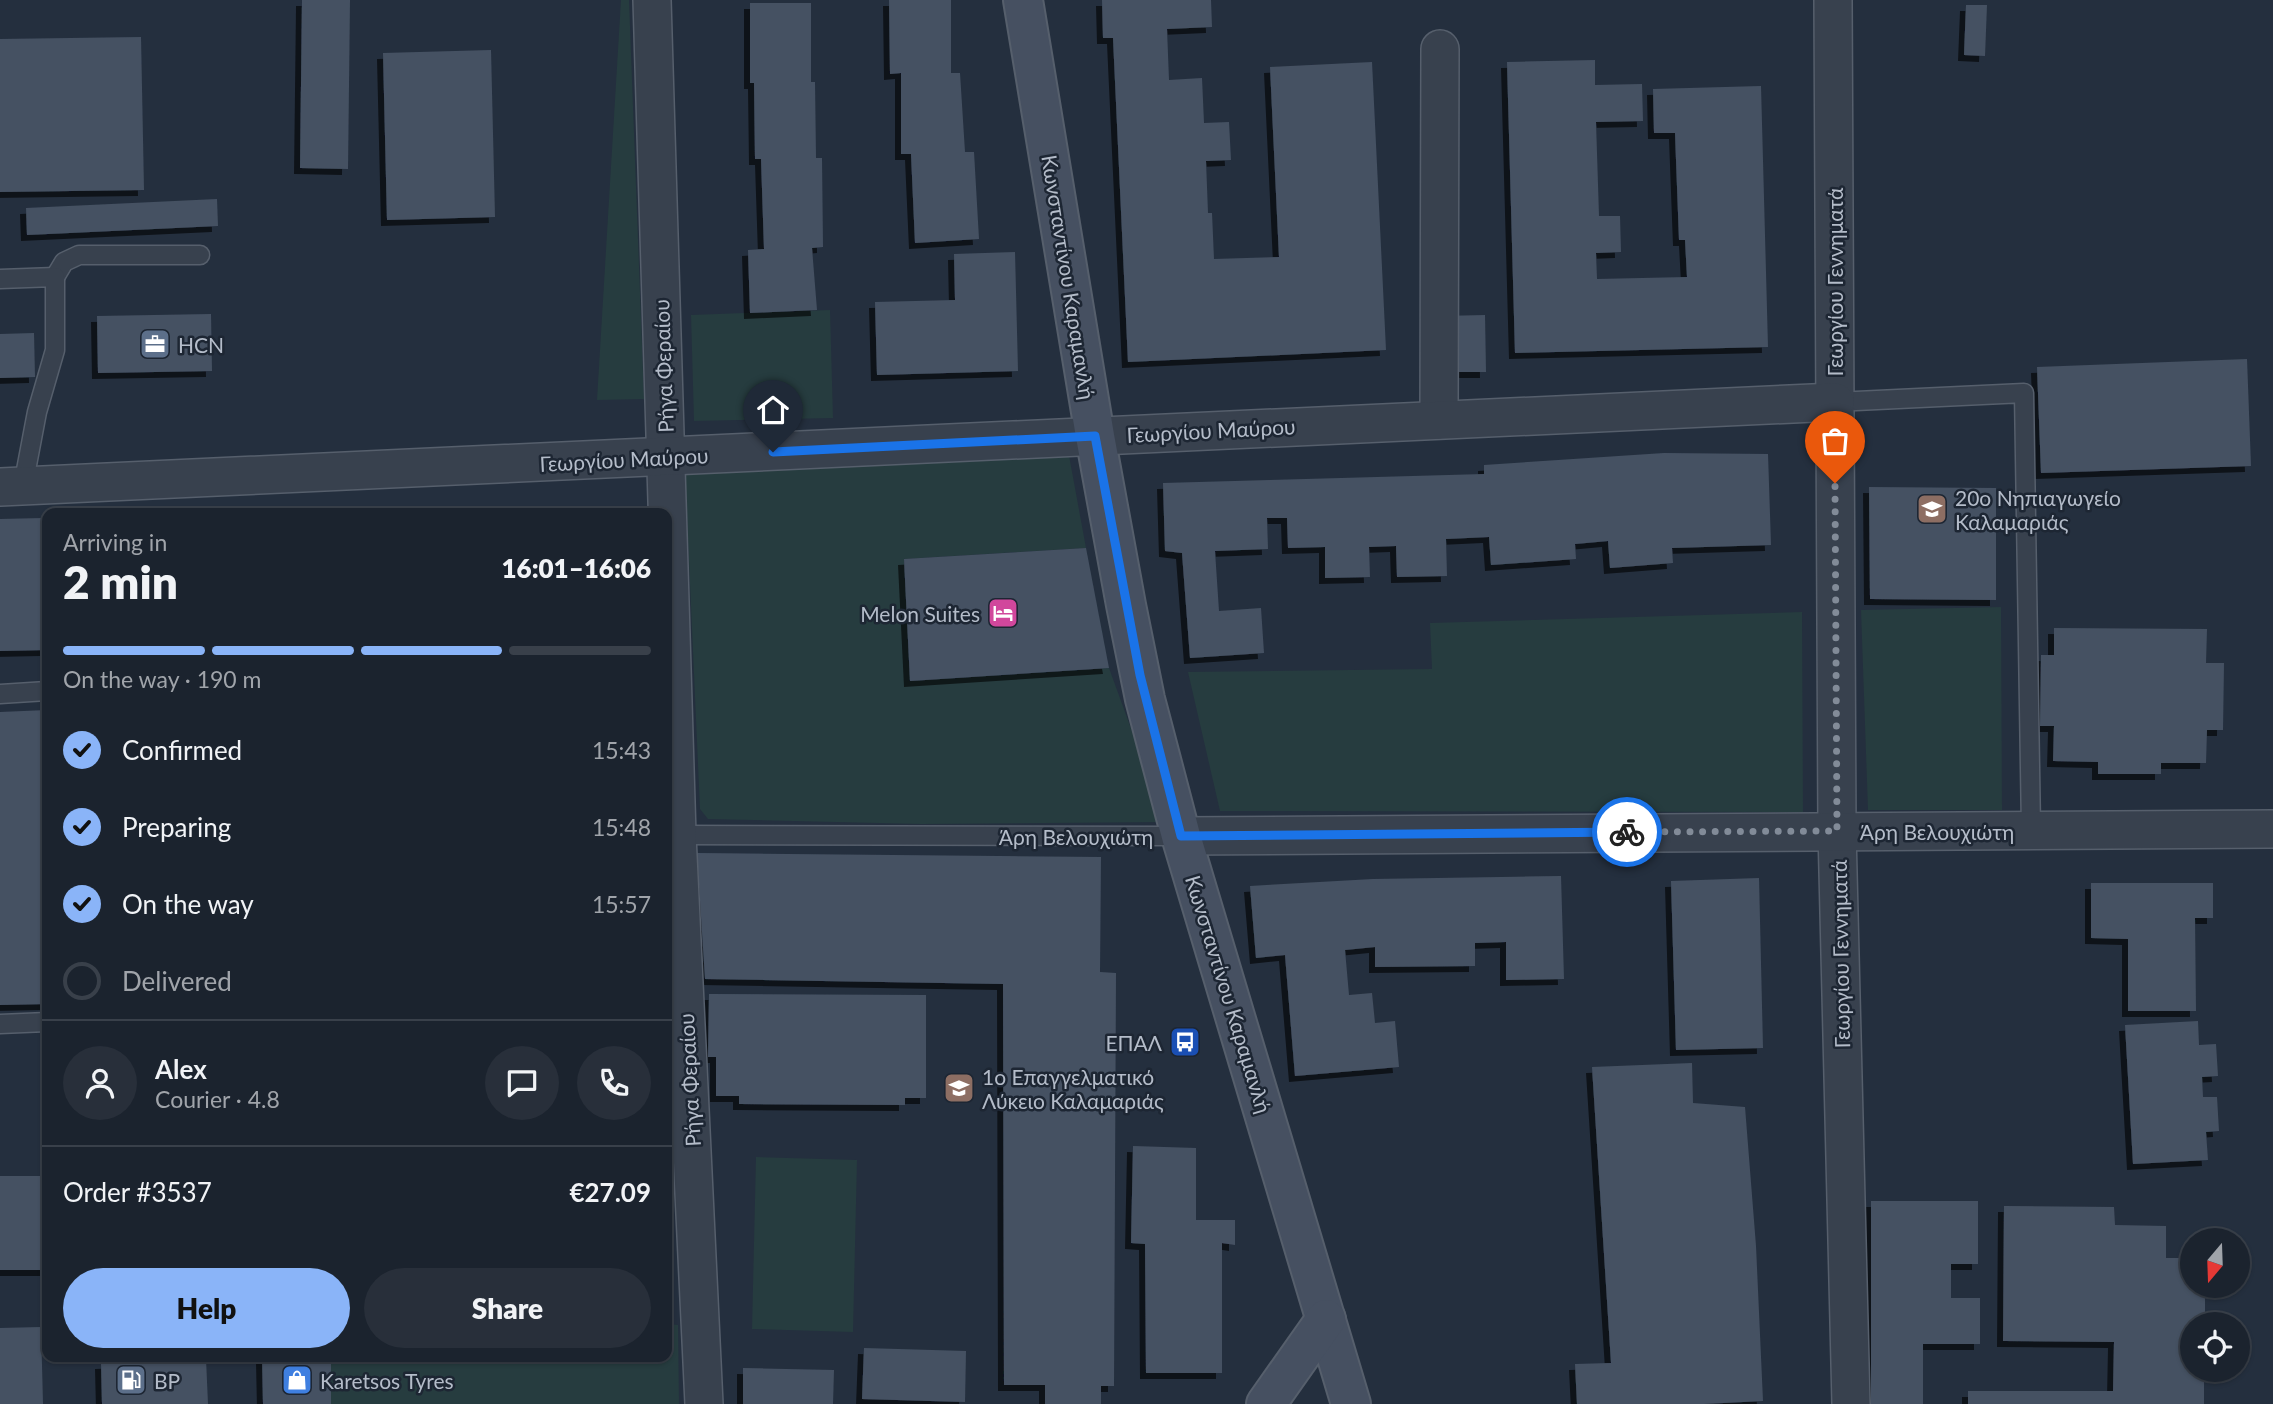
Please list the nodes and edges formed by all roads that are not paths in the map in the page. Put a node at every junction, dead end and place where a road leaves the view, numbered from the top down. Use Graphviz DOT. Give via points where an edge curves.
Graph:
graph roads {
  1 [pos="652,0"];
  2 [pos="1023,0"];
  3 [pos="1833,0"];
  4 [pos="1440,49"];
  5 [pos="200,255"];
  6 [pos="55,277"];
  7 [pos="0,279"];
  8 [pos="1835,402"];
  9 [pos="1439,420"];
  10 [pos="1095,436"];
  11 [pos="665,457"];
  12 [pos="11,487"];
  13 [pos="667,508"];
  14 [pos="672,678"];
  15 [pos="42,691"];
  16 [pos="0,694"];
  17 [pos="2273,829"];
  18 [pos="2031,830"];
  19 [pos="1837,831"];
  20 [pos="677,835"];
  21 [pos="1181,836"];
  22 [pos="42,1022"];
  23 [pos="0,1024"];
  24 [pos="1326,1320"];
  25 [pos="704,1404"];
  26 [pos="1266,1404"];
  27 [pos="1351,1404"];
  28 [pos="1851,1404"];
  1 -- 11 [label="street, Ρήγα Φεραίου"];
  2 -- 10 [label="main road, Κωνσταντίνου Καραμανλή"];
  3 -- 8 [label="street, Γεωργίου Γεννηματά"];
  4 -- 9 [label="street"];
  5 -- 6 [label="lane" via="79,256 64,262"];
  6 -- 7 [label="lane"];
  6 -- 12 [label="lane" via="55,350"];
  8 -- 9 [label="street, Γεωργίου Μαύρου"];
  8 -- 18 [label="lane" via="2024,393"];
  8 -- 19 [label="street, Γεωργίου Γεννηματά"];
  9 -- 10 [label="street, Γεωργίου Μαύρου"];
  10 -- 11 [label="street, Γεωργίου Μαύρου"];
  10 -- 21 [label="main road, Κωνσταντίνου Καραμανλή" via="1142,685"];
  11 -- 12 [label="street, Γεωργίου Μαύρου"];
  11 -- 13 [label="street, Ρήγα Φεραίου"];
  14 -- 20 [label="street, Ρήγα Φεραίου"];
  15 -- 16 [label="lane"];
  17 -- 18 [label="street, Άρη Βελουχιώτη"];
  18 -- 19 [label="street, Άρη Βελουχιώτη"];
  19 -- 21 [label="street, Άρη Βελουχιώτη"];
  19 -- 28 [label="street, Γεωργίου Γεννηματά"];
  20 -- 21 [label="lane, Άρη Βελουχιώτη"];
  20 -- 25 [label="street, Ρήγα Φεραίου"];
  21 -- 24 [label="main road, Κωνσταντίνου Καραμανλή"];
  22 -- 23 [label="lane"];
  24 -- 26 [label="main road"];
  24 -- 27 [label="main road, Κωνσταντίνου Καραμανλή"];
}
